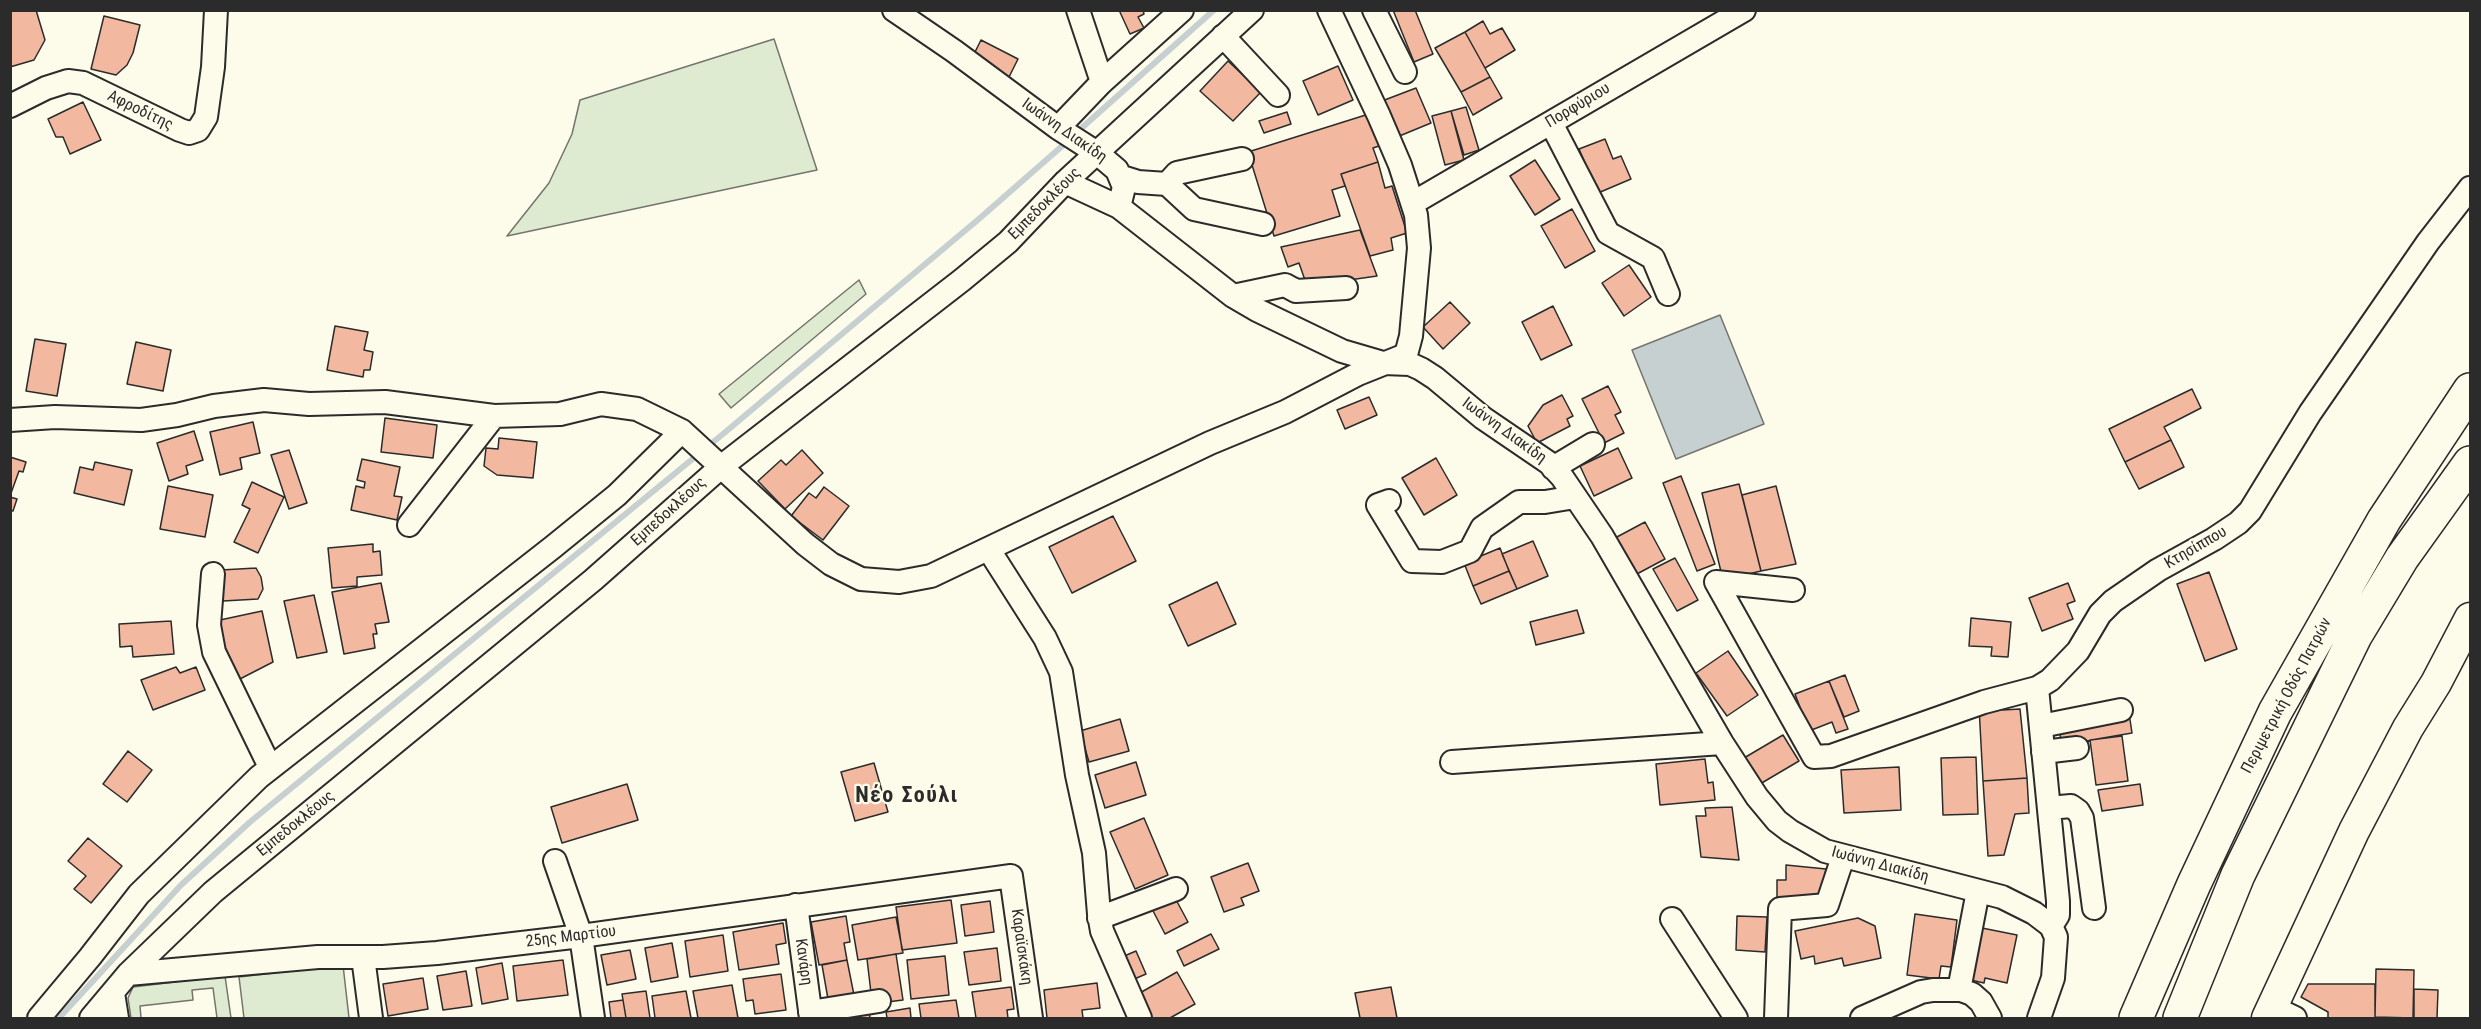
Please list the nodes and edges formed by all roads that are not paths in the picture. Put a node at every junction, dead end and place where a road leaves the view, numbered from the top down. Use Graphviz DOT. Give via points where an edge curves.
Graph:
graph roads {
  1 [pos="216,10"];
  2 [pos="894,10"];
  3 [pos="1078,10"];
  4 [pos="1182,10"];
  5 [pos="1252,10"];
  6 [pos="1329,10"];
  7 [pos="1374,10"];
  8 [pos="1744,10"];
  9 [pos="1223,36"];
  10 [pos="1405,72"];
  11 [pos="1102,82"];
  12 [pos="1278,95"];
  13 [pos="10,106"];
  14 [pos="1551,123"];
  15 [pos="1058,128"];
  16 [pos="1097,153"];
  17 [pos="1242,159"];
  18 [pos="1122,177"];
  19 [pos="1065,182"];
  20 [pos="1167,184"];
  21 [pos="2470,188"];
  22 [pos="1413,203"];
  23 [pos="1119,207"];
  24 [pos="1263,224"];
  25 [pos="1346,288"];
  26 [pos="1668,294"];
  27 [pos="1233,296"];
  28 [pos="1383,363"];
  29 [pos="2470,390"];
  30 [pos="494,416"];
  31 [pos="10,420"];
  32 [pos="689,436"];
  33 [pos="1593,444"];
  34 [pos="2470,463"];
  35 [pos="722,466"];
  36 [pos="1553,468"];
  37 [pos="1575,497"];
  38 [pos="1389,501"];
  39 [pos="409,525"];
  40 [pos="989,550"];
  41 [pos="213,574"];
  42 [pos="1793,590"];
  43 [pos="2470,618"];
  44 [pos="2037,688"];
  45 [pos="2121,710"];
  46 [pos="2041,726"];
  47 [pos="1722,743"];
  48 [pos="2077,748"];
  49 [pos="2043,752"];
  50 [pos="1452,762"];
  51 [pos="270,767"];
  52 [pos="2049,808"];
  53 [pos="1843,857"];
  54 [pos="555,861"];
  55 [pos="1011,876"];
  56 [pos="1176,889"];
  57 [pos="1978,891"];
  58 [pos="796,905"];
  59 [pos="2094,908"];
  60 [pos="1100,918"];
  61 [pos="1672,920"];
  62 [pos="2051,926"];
  63 [pos="581,936"];
  64 [pos="363,957"];
  65 [pos="128,974"];
  66 [pos="1959,990"];
  67 [pos="113,993"];
  68 [pos="879,1001"];
  69 [pos="811,1015"];
  70 [pos="2278,1015"];
  71 [pos="39,1018"];
  72 [pos="91,1018"];
  73 [pos="117,1018"];
  74 [pos="371,1018"];
  75 [pos="593,1018"];
  76 [pos="1031,1018"];
  77 [pos="1140,1018"];
  78 [pos="1736,1018"];
  79 [pos="1776,1018"];
  80 [pos="1862,1018"];
  81 [pos="1990,1018"];
  82 [pos="2039,1018"];
  83 [pos="2136,1018"];
  84 [pos="2180,1018"];
  1 -- 13 [label="street, Αφροδίτης" via="206,117 198,130 180,130 83,83 68,81"];
  2 -- 15 [label="street, Ιωάννη Διακίδη"];
  3 -- 11 [label="street"];
  4 -- 11 [label="street"];
  5 -- 9 [label="street, Εμπεδοκλέους"];
  6 -- 22 [label="street" via="1379,116"];
  7 -- 10 [label="street"];
  8 -- 14 [label="street, Πορφύριου"];
  9 -- 12 [label="street"];
  9 -- 16 [label="street, Εμπεδοκλέους"];
  11 -- 15 [label="street"];
  14 -- 22 [label="street, Πορφύριου"];
  14 -- 26 [label="street" via="1608,234 1653,258"];
  15 -- 16 [label="street, Ιωάννη Διακίδη"];
  16 -- 18 [label="street, Ιωάννη Διακίδη"];
  16 -- 19 [label="street, Εμπεδοκλέους"];
  17 -- 20 [label="street" via="1177,173"];
  18 -- 20 [label="street"];
  18 -- 23 [label="street, Ιωάννη Διακίδη"];
  19 -- 23 [label="street"];
  19 -- 35 [label="street, Εμπεδοκλέους" via="1008,242"];
  20 -- 24 [label="street" via="1194,209"];
  21 -- 44 [label="street, Κτησίππου" via="2310,413 2250,511 2214,539 2113,601 2100,614 2078,651"];
  22 -- 28 [label="street" via="1419,248 1410,344 1403,356"];
  23 -- 27 [label="street, Ιωάννη Διακίδη"];
  25 -- 27 [label="street" via="1296,291 1286,285"];
  27 -- 28 [label="street, Ιωάννη Διακίδη" via="1342,351"];
  28 -- 36 [label="street, Ιωάννη Διακίδη" via="1410,364 1435,378"];
  28 -- 40 [label="street"];
  29 -- 83 [label="highway, Περιμετρική Οδός Πατρών" via="2384,520 2275,712"];
  30 -- 31 [label="street" via="385,402 309,404 264,400 141,420"];
  30 -- 32 [label="street" via="560,414 600,404 637,409"];
  30 -- 39 [label="street"];
  32 -- 35 [label="street"];
  32 -- 51 [label="street"];
  33 -- 36 [label="street"];
  34 -- 84 [label="highway, Περιμετρική Οδός Πατρών" via="2402,558 2355,636 2238,875"];
  35 -- 40 [label="street" via="806,544 831,564 861,579 899,582 932,576"];
  35 -- 65 [label="street, Εμπεδοκλέους" via="593,580 213,892"];
  36 -- 37 [label="street, Ιωάννη Διακίδη"];
  37 -- 38 [label="street" via="1519,502 1482,528 1470,550 1442,562 1412,561 1378,505"];
  37 -- 47 [label="street, Ιωάννη Διακίδη" via="1602,536"];
  40 -- 60 [label="street" via="1045,638 1060,672 1094,853"];
  41 -- 51 [label="street" via="209,625 214,652"];
  42 -- 44 [label="street" via="1716,582 1814,757 1831,756 1984,702"];
  43 -- 70 [label="main road" via="2354,831 2297,950"];
  44 -- 46 [label="street"];
  45 -- 46 [label="street"];
  46 -- 49 [label="street"];
  47 -- 50 [label="street"];
  47 -- 53 [label="street, Ιωάννη Διακίδη" via="1777,820 1806,840"];
  48 -- 49 [label="street"];
  49 -- 52 [label="street"];
  51 -- 71 [label="street" via="139,894"];
  52 -- 59 [label="street" via="2071,806 2082,818"];
  52 -- 62 [label="street" via="2059,908"];
  53 -- 57 [label="street, Ιωάννη Διακίδη"];
  53 -- 79 [label="street" via="1827,905 1780,909"];
  54 -- 63 [label="street"];
  55 -- 58 [label="street, 25ης Μαρτίου"];
  55 -- 76 [label="street, Καραϊσκάκη"];
  56 -- 60 [label="street"];
  57 -- 62 [label="street, Ιωάννη Διακίδη" via="2017,904"];
  57 -- 66 [label="street"];
  58 -- 63 [label="street, 25ης Μαρτίου"];
  58 -- 69 [label="street, Κανάρη"];
  60 -- 77 [label="street" via="1113,959"];
  61 -- 78 [label="street"];
  62 -- 82 [label="street" via="2056,937 2053,978"];
  63 -- 64 [label="street, 25ης Μαρτίου" via="437,953"];
  63 -- 75 [label="street"];
  64 -- 65 [label="street, 25ης Μαρτίου" via="318,957"];
  64 -- 74 [label="street"];
  65 -- 67 [label="street, Εμπεδοκλέους"];
  66 -- 80 [label="street" via="1921,992"];
  66 -- 81 [label="street" via="1981,1002"];
  67 -- 72 [label="street, Εμπεδοκλέους"];
  67 -- 73 [label="street"];
  68 -- 69 [label="street"];
}
